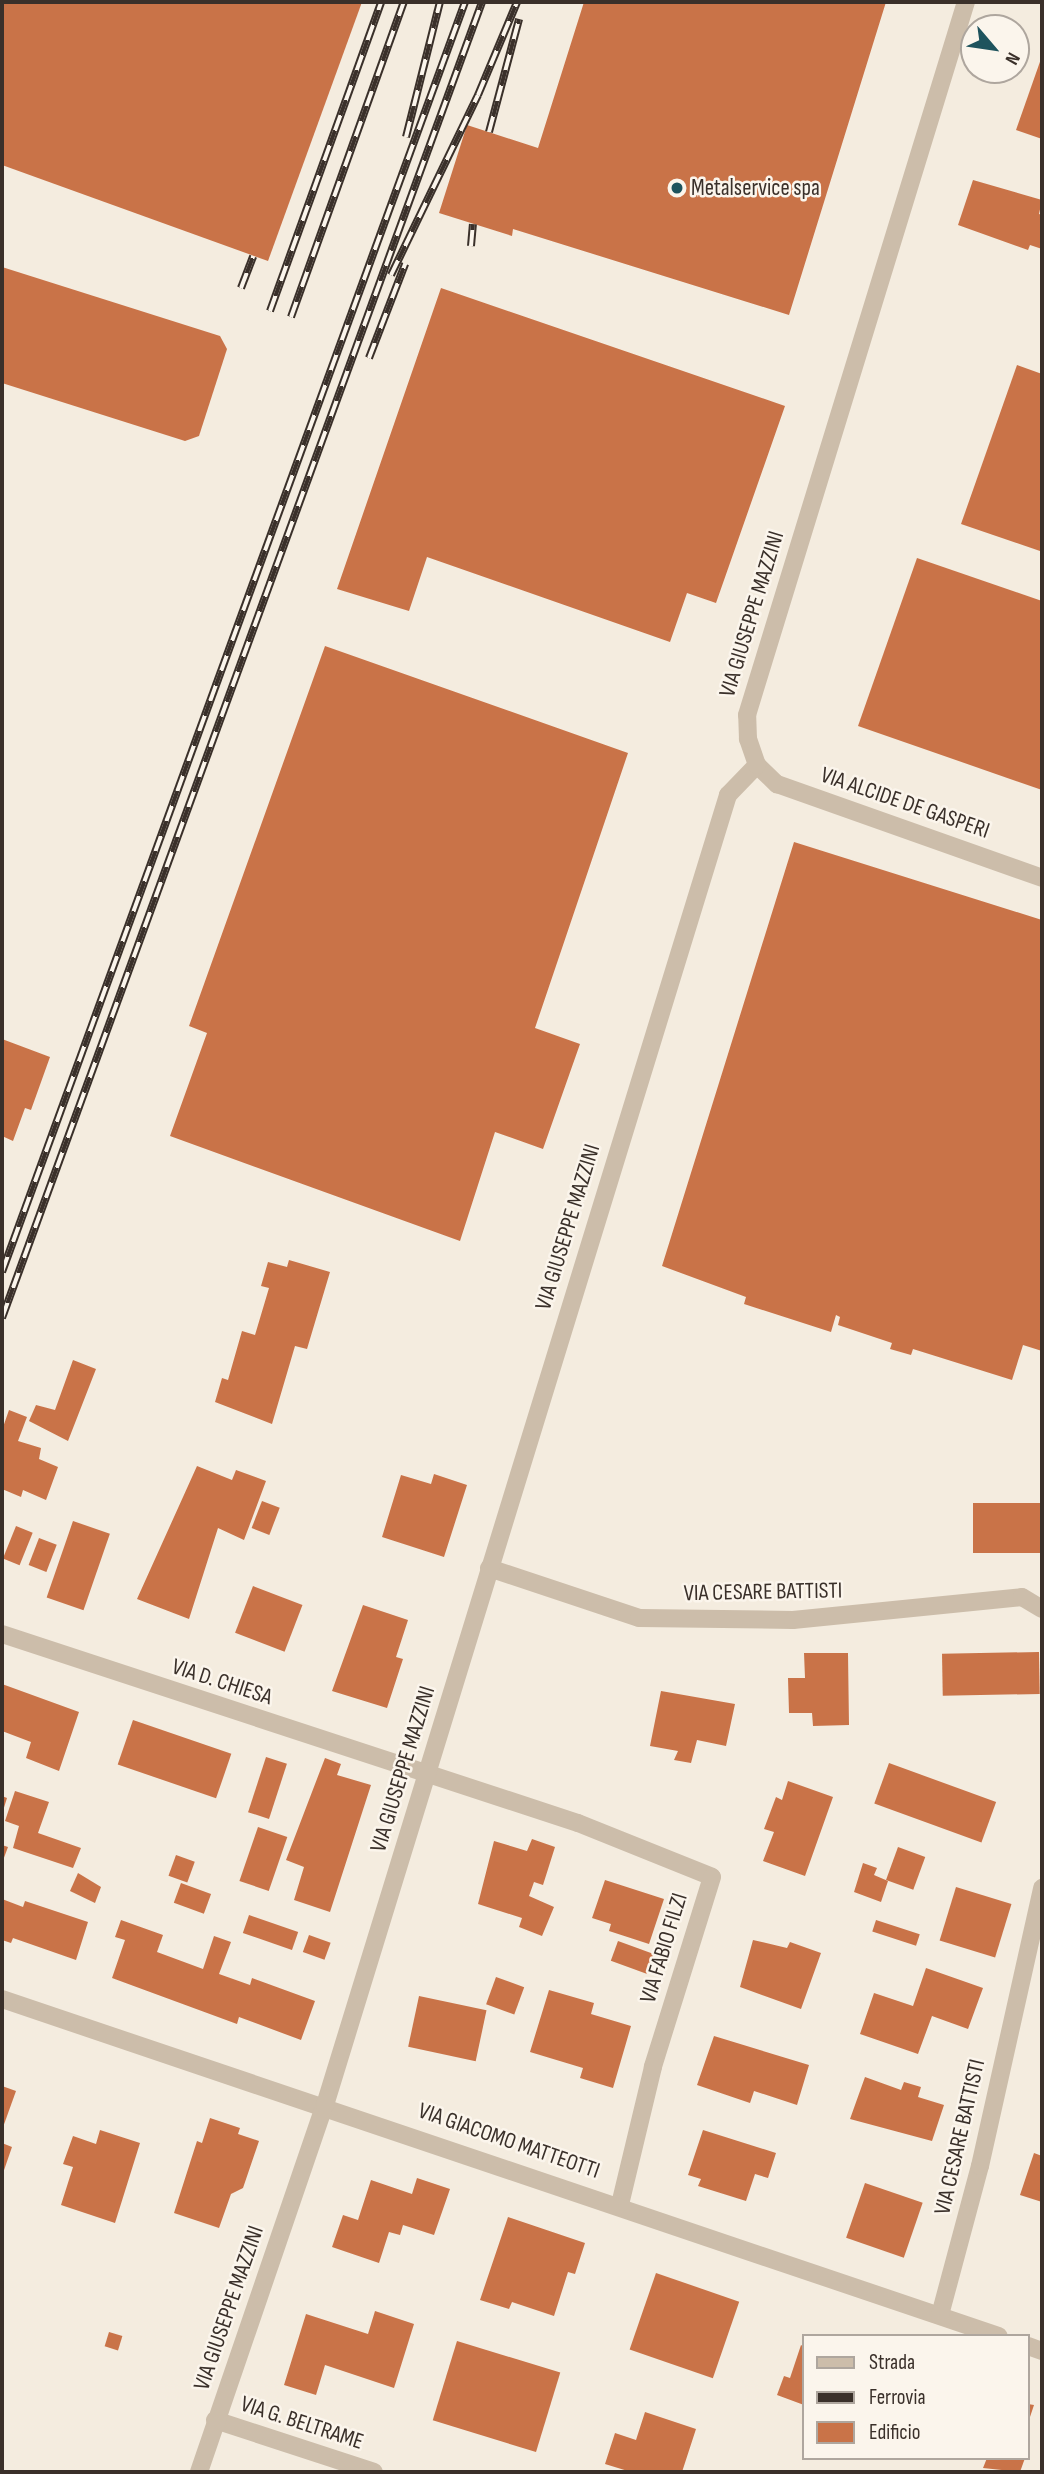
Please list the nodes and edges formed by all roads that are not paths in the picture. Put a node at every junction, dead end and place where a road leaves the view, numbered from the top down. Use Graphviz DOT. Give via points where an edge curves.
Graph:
graph roads {
  1 [pos="966,2"];
  2 [pos="757,765"];
  3 [pos="1042,877"];
  4 [pos="489,1568"];
  5 [pos="1042,1608"];
  6 [pos="2,1634"];
  7 [pos="427,1775"];
  8 [pos="1042,1888"];
  9 [pos="2,1999"];
  10 [pos="325,2105"];
  11 [pos="620,2204"];
  12 [pos="940,2315"];
  13 [pos="993,2334"];
  14 [pos="215,2420"];
  15 [pos="199,2472"];
  16 [pos="374,2472"];
  1 -- 2 [label="street, VIA GIUSEPPE MAZZINI" via="747,715 748,739"];
  2 -- 3 [label="street, VIA ALCIDE DE GASPERI" via="777,784"];
  2 -- 4 [label="street, VIA GIUSEPPE MAZZINI" via="727,795"];
  4 -- 5 [label="street, VIA CESARE BATTISTI" via="639,1618 793,1620 1022,1597"];
  4 -- 7 [label="street, VIA GIUSEPPE MAZZINI"];
  6 -- 7 [label="street, VIA D. CHIESA"];
  7 -- 10 [label="street, VIA GIUSEPPE MAZZINI"];
  7 -- 11 [label="street, VIA FABIO FILZI" via="578,1823 712,1877 653,2067"];
  8 -- 12 [label="street, VIA CESARE BATTISTI" via="980,2166"];
  9 -- 10 [label="street, VIA GIACOMO MATTEOTTI"];
  10 -- 11 [label="street, VIA GIACOMO MATTEOTTI"];
  10 -- 14 [label="street, VIA GIUSEPPE MAZZINI"];
  11 -- 12 [label="street, VIA GIACOMO MATTEOTTI"];
  12 -- 13 [label="street, VIA GIACOMO MATTEOTTI"];
  14 -- 15 [label="street, VIA GIUSEPPE MAZZINI"];
  14 -- 16 [label="street, VIA G. BELTRAME"];
}
